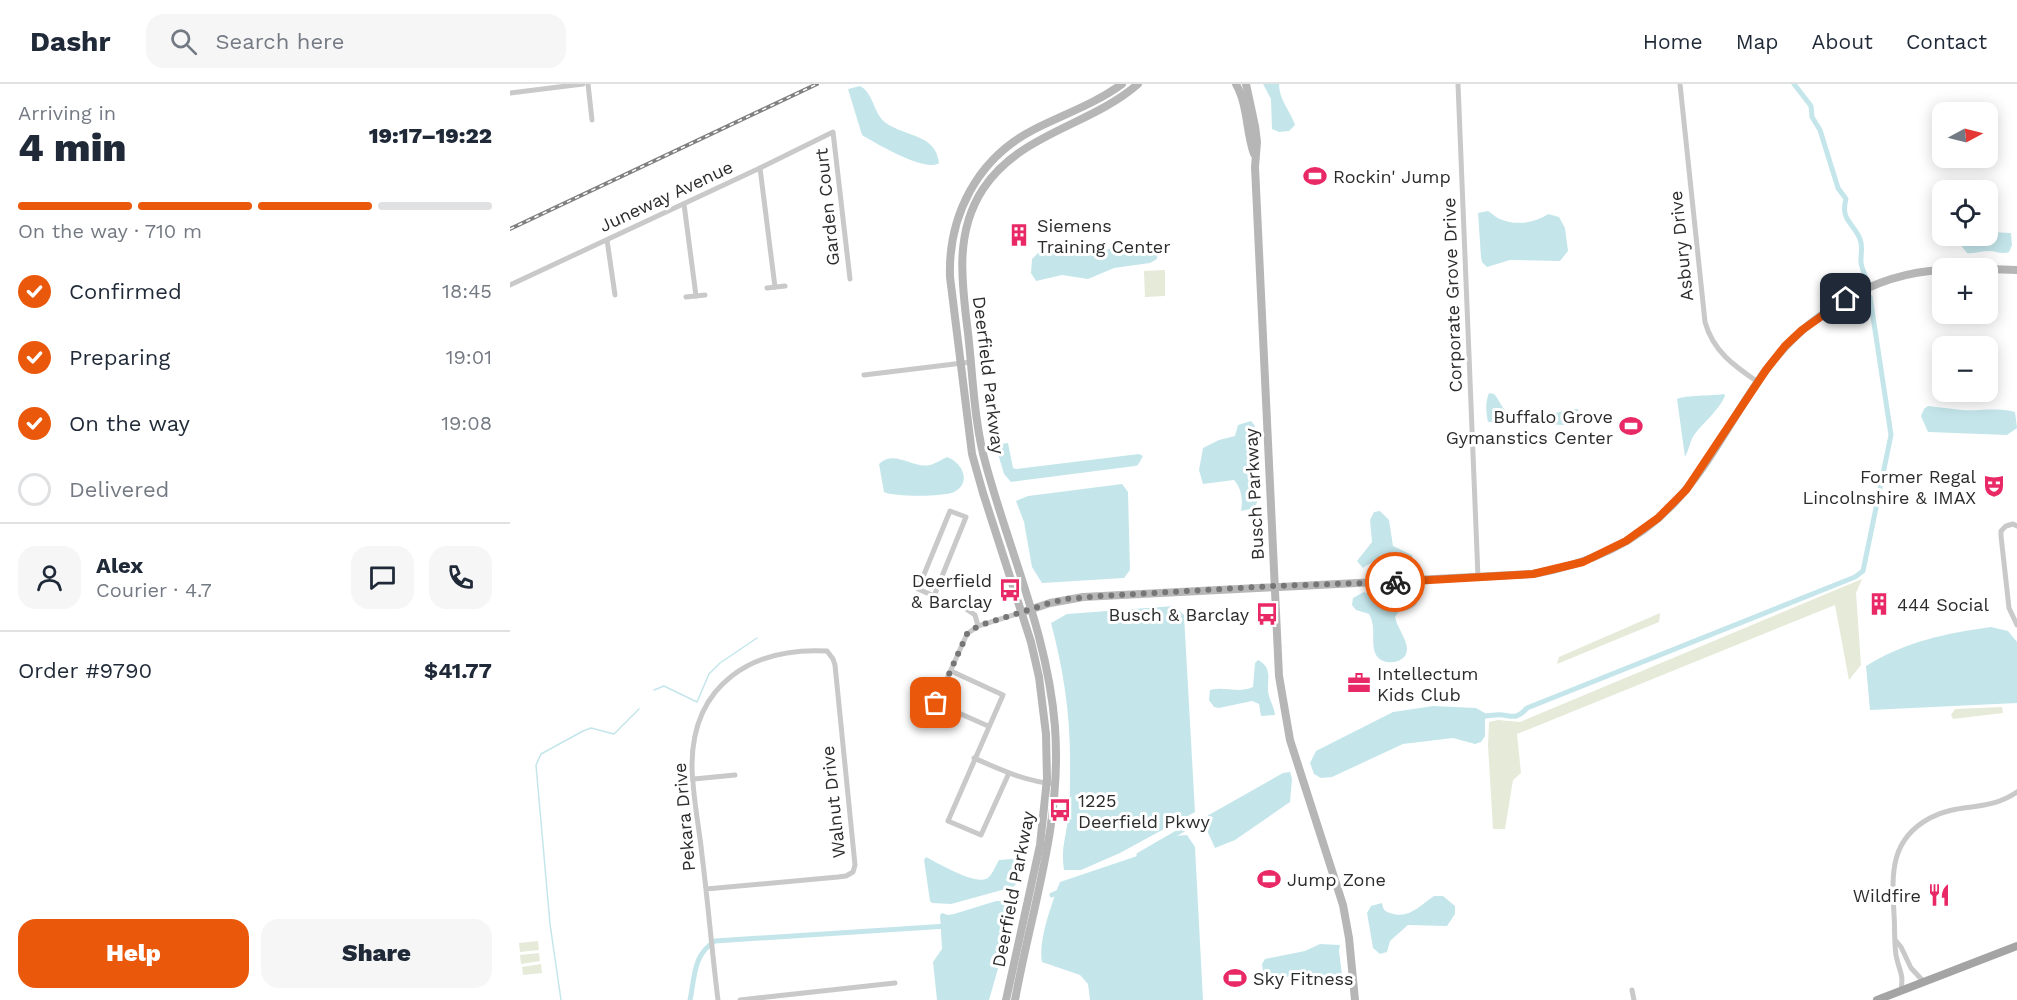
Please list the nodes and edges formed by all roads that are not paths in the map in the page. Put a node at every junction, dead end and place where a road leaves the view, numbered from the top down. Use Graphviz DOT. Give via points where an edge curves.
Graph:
graph roads {
  1 [pos="583,84"];
  2 [pos="588,84"];
  3 [pos="1122,84"];
  4 [pos="1138,84"];
  5 [pos="1236,84"];
  6 [pos="1246,84"];
  7 [pos="1458,84"];
  8 [pos="1680,84"];
  9 [pos="510,93"];
  10 [pos="592,120"];
  11 [pos="833,132"];
  12 [pos="1254,156"];
  13 [pos="760,168"];
  14 [pos="684,204"];
  15 [pos="607,240"];
  16 [pos="1998,269"];
  17 [pos="2017,270"];
  18 [pos="1932,271"];
  19 [pos="850,279"];
  20 [pos="510,285"];
  21 [pos="785,286"];
  22 [pos="775,287"];
  23 [pos="767,288"];
  24 [pos="705,295"];
  25 [pos="615,296"];
  26 [pos="696,296"];
  27 [pos="686,297"];
  28 [pos="971,362"];
  29 [pos="960,363"];
  30 [pos="864,375"];
  31 [pos="1758,382"];
  32 [pos="2017,526"];
  33 [pos="1478,578"];
  34 [pos="1273,586"];
  35 [pos="934,596"];
  36 [pos="1031,609"];
  37 [pos="1023,612"];
  38 [pos="2017,623"];
  39 [pos="978,626"];
  40 [pos="831,654"];
  41 [pos="951,671"];
  42 [pos="988,726"];
  43 [pos="974,758"];
  44 [pos="1009,774"];
  45 [pos="735,775"];
  46 [pos="694,779"];
  47 [pos="1047,783"];
  48 [pos="1056,784"];
  49 [pos="2017,792"];
  50 [pos="706,889"];
  51 [pos="1896,941"];
  52 [pos="2017,946"];
  53 [pos="1924,982"];
  54 [pos="896,983"];
  55 [pos="1632,990"];
  56 [pos="1900,991"];
  57 [pos="718,1000"];
  58 [pos="740,1000"];
  59 [pos="1006,1000"];
  60 [pos="1015,1000"];
  61 [pos="1355,1000"];
  62 [pos="1634,1000"];
  63 [pos="1877,1000"];
  1 -- 9 [label="street"];
  2 -- 10 [label="street"];
  3 -- 29 [label="street, Deerfield Parkway" via="1016,140 993,159 974,183 958,214 951,248 950,278"];
  4 -- 28 [label="street, Deerfield Parkway" via="1111,105 1026,147 984,188 968,222 962,259"];
  5 -- 12 [label="street, Busch Parkway"];
  6 -- 12 [label="street, Busch Parkway" via="1257,142"];
  7 -- 33 [label="street, Corporate Grove Drive"];
  8 -- 31 [label="street, Asbury Drive" via="1705,322 1726,359"];
  11 -- 13 [label="street, Juneway Avenue"];
  11 -- 19 [label="street, Garden Court"];
  12 -- 34 [label="street, Busch Parkway"];
  13 -- 14 [label="street, Juneway Avenue"];
  13 -- 22 [label="street"];
  14 -- 15 [label="street, Juneway Avenue"];
  14 -- 26 [label="street"];
  15 -- 20 [label="street, Juneway Avenue"];
  15 -- 25 [label="street"];
  16 -- 17 [label="street"];
  18 -- 31 [label="street" via="1888,281 1846,299 1785,346"];
  21 -- 22 [label="street"];
  22 -- 23 [label="street"];
  24 -- 26 [label="street"];
  26 -- 27 [label="street"];
  28 -- 29 [label="street"];
  28 -- 36 [label="street, Deerfield Parkway" via="985,462"];
  29 -- 30 [label="street"];
  29 -- 37 [label="street, Deerfield Parkway" via="976,472"];
  31 -- 33 [label="street" via="1686,490 1643,530 1607,551 1569,566 1533,574"];
  32 -- 38 [label="street" via="2006,526 2001,531 2009,608"];
  33 -- 34 [label="street"];
  34 -- 36 [label="street" via="1083,597"];
  34 -- 61 [label="street, Busch Parkway" via="1276,652 1290,740 1343,905"];
  35 -- 35 [label="street" via="918,589 950,511 966,517"];
  35 -- 39 [label="street" via="975,615"];
  36 -- 37 [label="street"];
  36 -- 48 [label="street, Deerfield Parkway" via="1051,690"];
  37 -- 39 [label="street"];
  37 -- 47 [label="street, Deerfield Parkway" via="1040,677"];
  39 -- 41 [label="street" via="967,634"];
  40 -- 46 [label="street, Pekara Drive" via="822,651 764,658 726,680 708,701 698,726"];
  40 -- 50 [label="street, Walnut Drive" via="853,872 838,877"];
  41 -- 42 [label="street, Deerfield Parkway" via="1003,695"];
  41 -- 42 [label="street" via="936,703"];
  42 -- 43 [label="street, Deerfield Parkway"];
  43 -- 44 [label="street"];
  43 -- 44 [label="street, Deerfield Parkway" via="948,821 981,835"];
  44 -- 47 [label="street"];
  45 -- 46 [label="street"];
  46 -- 50 [label="street, Pekara Drive"];
  47 -- 48 [label="street"];
  47 -- 59 [label="street, Deerfield Parkway" via="1040,845"];
  48 -- 60 [label="street, Deerfield Parkway" via="1049,845"];
  49 -- 51 [label="street" via="1992,805 1942,813 1928,819 1907,838 1894,863"];
  50 -- 57 [label="street, Pekara Drive"];
  51 -- 53 [label="street"];
  51 -- 56 [label="street" via="1903,975"];
  52 -- 53 [label="main road"];
  53 -- 56 [label="main road"];
  54 -- 58 [label="street"];
  55 -- 62 [label="street"];
  56 -- 63 [label="main road"];
}
